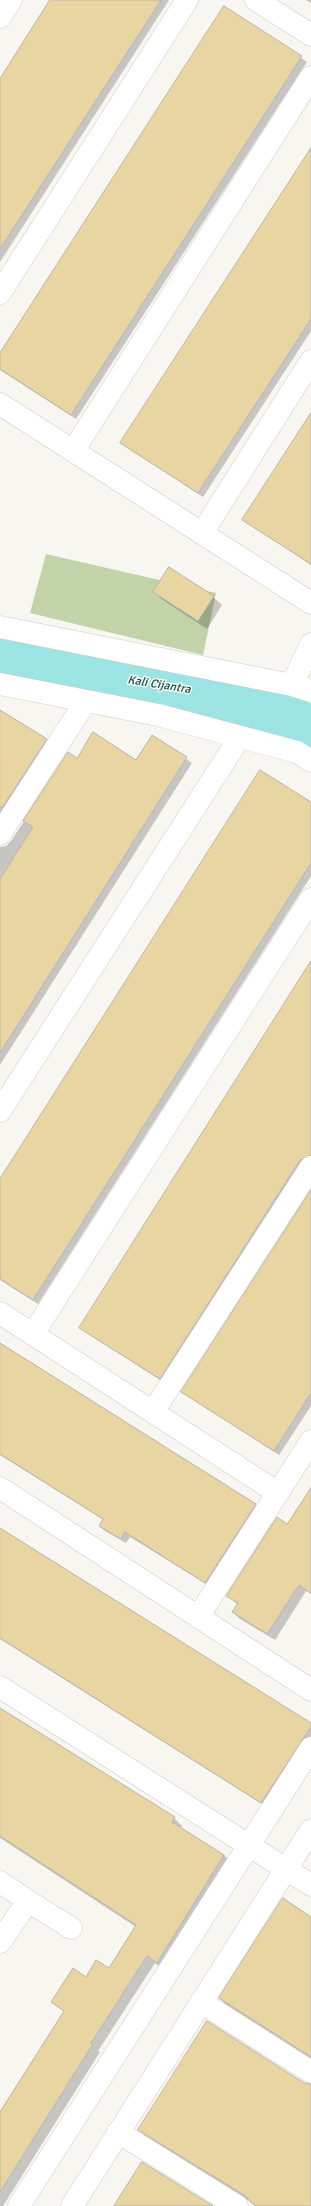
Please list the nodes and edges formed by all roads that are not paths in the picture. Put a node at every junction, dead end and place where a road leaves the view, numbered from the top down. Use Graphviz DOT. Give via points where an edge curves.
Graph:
graph roads {
  1 [pos="11,0"];
  2 [pos="187,0"];
  3 [pos="256,0"];
  4 [pos="0,17"];
  5 [pos="311,35"];
  6 [pos="311,77"];
  7 [pos="0,293"];
  8 [pos="311,361"];
  9 [pos="0,404"];
  10 [pos="73,451"];
  11 [pos="202,533"];
  12 [pos="311,603"];
  13 [pos="0,627"];
  14 [pos="311,644"];
  15 [pos="0,684"];
  16 [pos="301,688"];
  17 [pos="86,701"];
  18 [pos="240,737"];
  19 [pos="311,761"];
  20 [pos="0,834"];
  21 [pos="311,899"];
  22 [pos="0,1110"];
  23 [pos="311,1168"];
  24 [pos="0,1313"];
  25 [pos="33,1334"];
  26 [pos="153,1412"];
  27 [pos="311,1441"];
  28 [pos="0,1488"];
  29 [pos="278,1493"];
  30 [pos="198,1617"];
  31 [pos="0,1687"];
  32 [pos="311,1690"];
  33 [pos="311,1748"];
  34 [pos="311,1830"];
  35 [pos="248,1847"];
  36 [pos="286,1869"];
  37 [pos="0,1882"];
  38 [pos="311,1885"];
  39 [pos="28,1901"];
  40 [pos="71,1928"];
  41 [pos="0,1942"];
  42 [pos="201,2002"];
  43 [pos="311,2072"];
  44 [pos="118,2132"];
  45 [pos="19,2206"];
  46 [pos="72,2206"];
  47 [pos="237,2206"];
  1 -- 4 [label="street"];
  2 -- 7 [label="street"];
  3 -- 5 [label="street"];
  6 -- 10 [label="street"];
  8 -- 11 [label="street"];
  9 -- 10 [label="street"];
  10 -- 11 [label="street"];
  11 -- 12 [label="street"];
  13 -- 16 [label="street"];
  14 -- 16 [label="street"];
  15 -- 17 [label="street"];
  17 -- 18 [label="street" via="158,715"];
  17 -- 20 [label="street"];
  18 -- 19 [label="street" via="297,752"];
  18 -- 22 [label="street"];
  21 -- 25 [label="street"];
  23 -- 26 [label="street"];
  24 -- 25 [label="street"];
  25 -- 26 [label="street"];
  26 -- 29 [label="street"];
  27 -- 29 [label="street"];
  28 -- 30 [label="street"];
  29 -- 30 [label="street"];
  30 -- 32 [label="street"];
  31 -- 35 [label="street"];
  33 -- 35 [label="street"];
  34 -- 36 [label="street"];
  35 -- 36 [label="street"];
  35 -- 45 [label="street"];
  36 -- 38 [label="street"];
  36 -- 42 [label="street"];
  37 -- 39 [label="street"];
  39 -- 40 [label="street"];
  39 -- 41 [label="street"];
  42 -- 43 [label="street"];
  42 -- 44 [label="street"];
  44 -- 46 [label="street"];
  44 -- 47 [label="street"];
}
